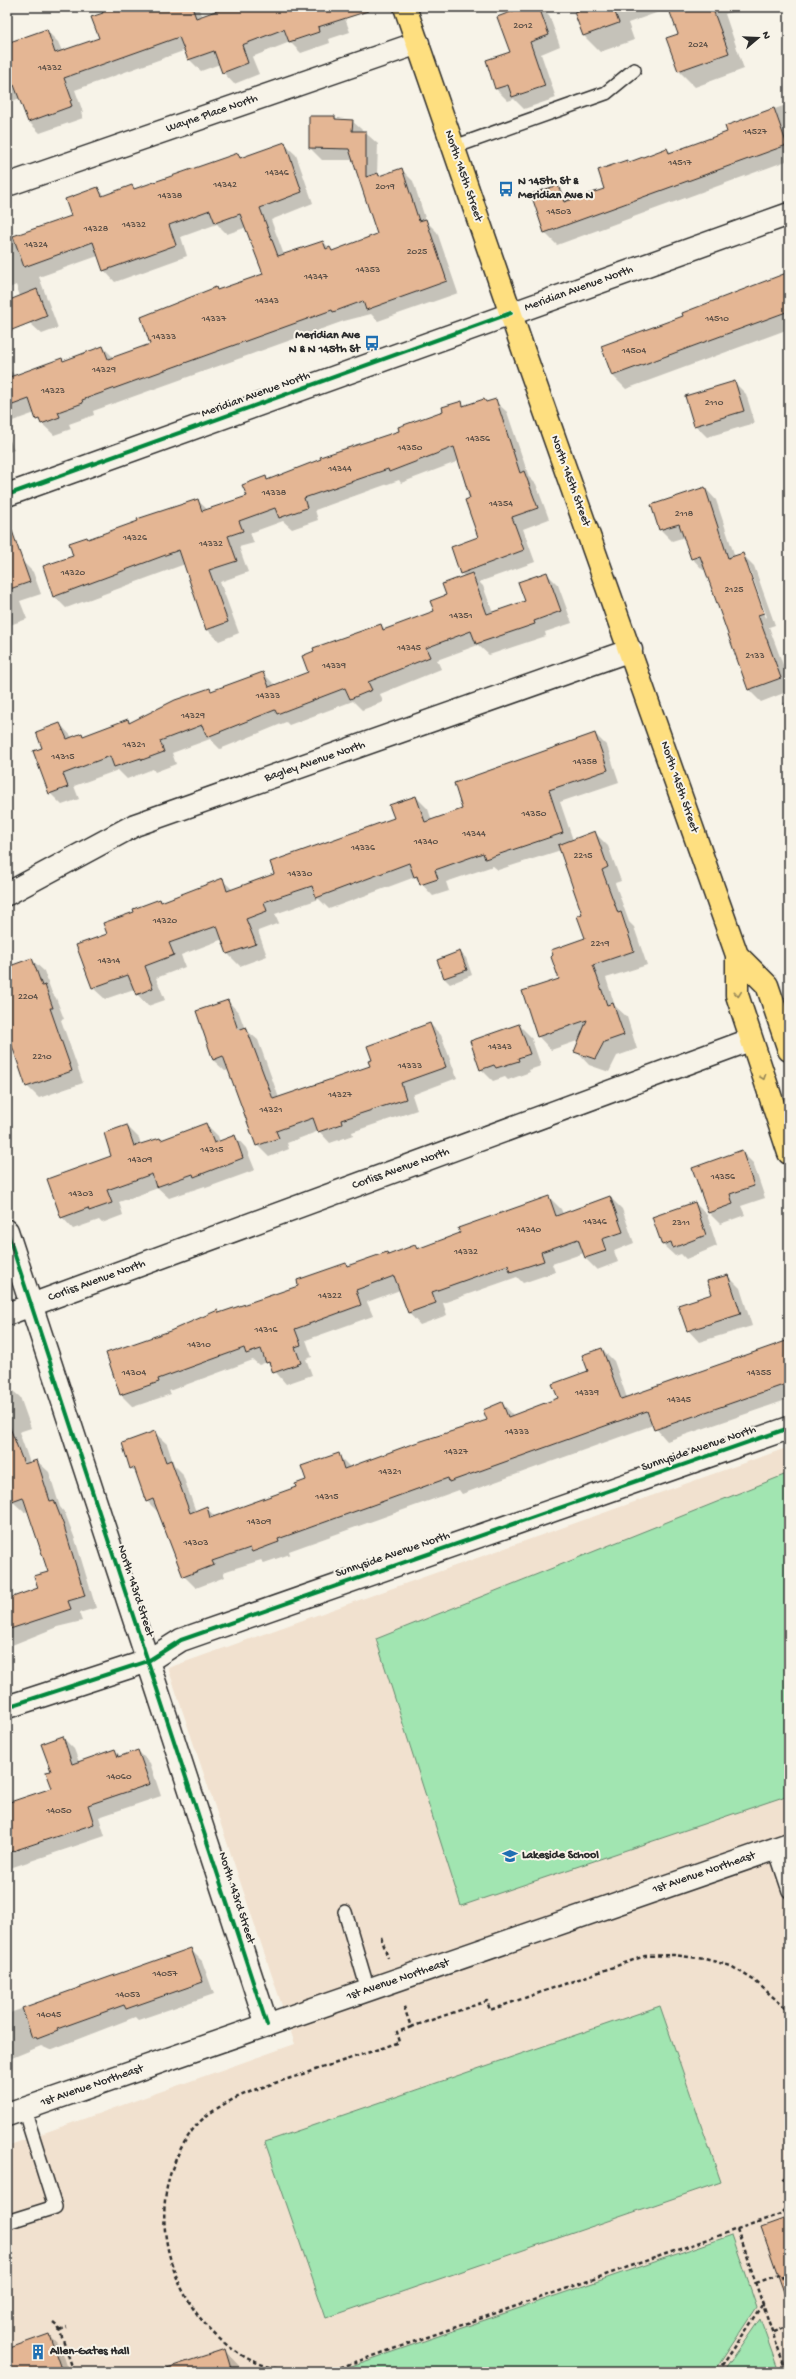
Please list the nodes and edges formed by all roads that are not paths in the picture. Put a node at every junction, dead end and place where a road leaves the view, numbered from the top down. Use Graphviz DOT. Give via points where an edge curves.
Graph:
graph roads {
  1 [pos="405,7"];
  2 [pos="418,43"];
  3 [pos="634,70"];
  4 [pos="454,147"];
  5 [pos="7,185"];
  6 [pos="789,214"];
  7 [pos="511,313"];
  8 [pos="7,494"];
  9 [pos="631,650"];
  10 [pos="7,894"];
  11 [pos="738,955"];
  12 [pos="783,1015"];
  13 [pos="750,1040"];
  14 [pos="789,1050"];
  15 [pos="789,1153"];
  16 [pos="7,1231"];
  17 [pos="31,1306"];
  18 [pos="7,1314"];
  19 [pos="789,1428"];
  20 [pos="148,1661"];
  21 [pos="7,1707"];
  22 [pos="782,1846"];
  23 [pos="789,1891"];
  24 [pos="345,1912"];
  25 [pos="368,1990"];
  26 [pos="267,2025"];
  27 [pos="15,2112"];
  28 [pos="7,2222"];
  1 -- 2 [label="main road, North 145th Street"];
  2 -- 4 [label="main road, North 145th Street"];
  2 -- 5 [label="street, Wayne Place North"];
  3 -- 4 [label="lane" via="606,93"];
  4 -- 7 [label="main road, North 145th Street"];
  6 -- 7 [label="street, Meridian Avenue North"];
  7 -- 8 [label="street, Meridian Avenue North"];
  7 -- 9 [label="main road, North 145th Street"];
  9 -- 10 [label="street, Bagley Avenue North" via="135,825"];
  9 -- 11 [label="main road, North 145th Street"];
  11 -- 12 [label="main road, North 145th Street" via="766,985"];
  11 -- 13 [label="main road, North 145th Street, one-way" via="737,995"];
  12 -- 14 [label="main road, North 145th Street"];
  13 -- 15 [label="main road, North 145th Street, one-way"];
  13 -- 17 [label="street, Corliss Avenue North"];
  16 -- 17 [label="street, North 143rd Street"];
  17 -- 18 [label="street, Corliss Avenue North"];
  17 -- 20 [label="street, North 143rd Street"];
  19 -- 20 [label="street, Sunnyside Avenue North" via="181,1640"];
  20 -- 21 [label="street, Sunnyside Avenue North"];
  20 -- 26 [label="street, North 143rd Street"];
  22 -- 23 [label="lane"];
  22 -- 25 [label="street, 1st Avenue Northeast"];
  24 -- 25 [label="lane"];
  25 -- 26 [label="street, 1st Avenue Northeast"];
  26 -- 27 [label="street, 1st Avenue Northeast"];
  27 -- 28 [label="lane" via="55,2207"];
}
